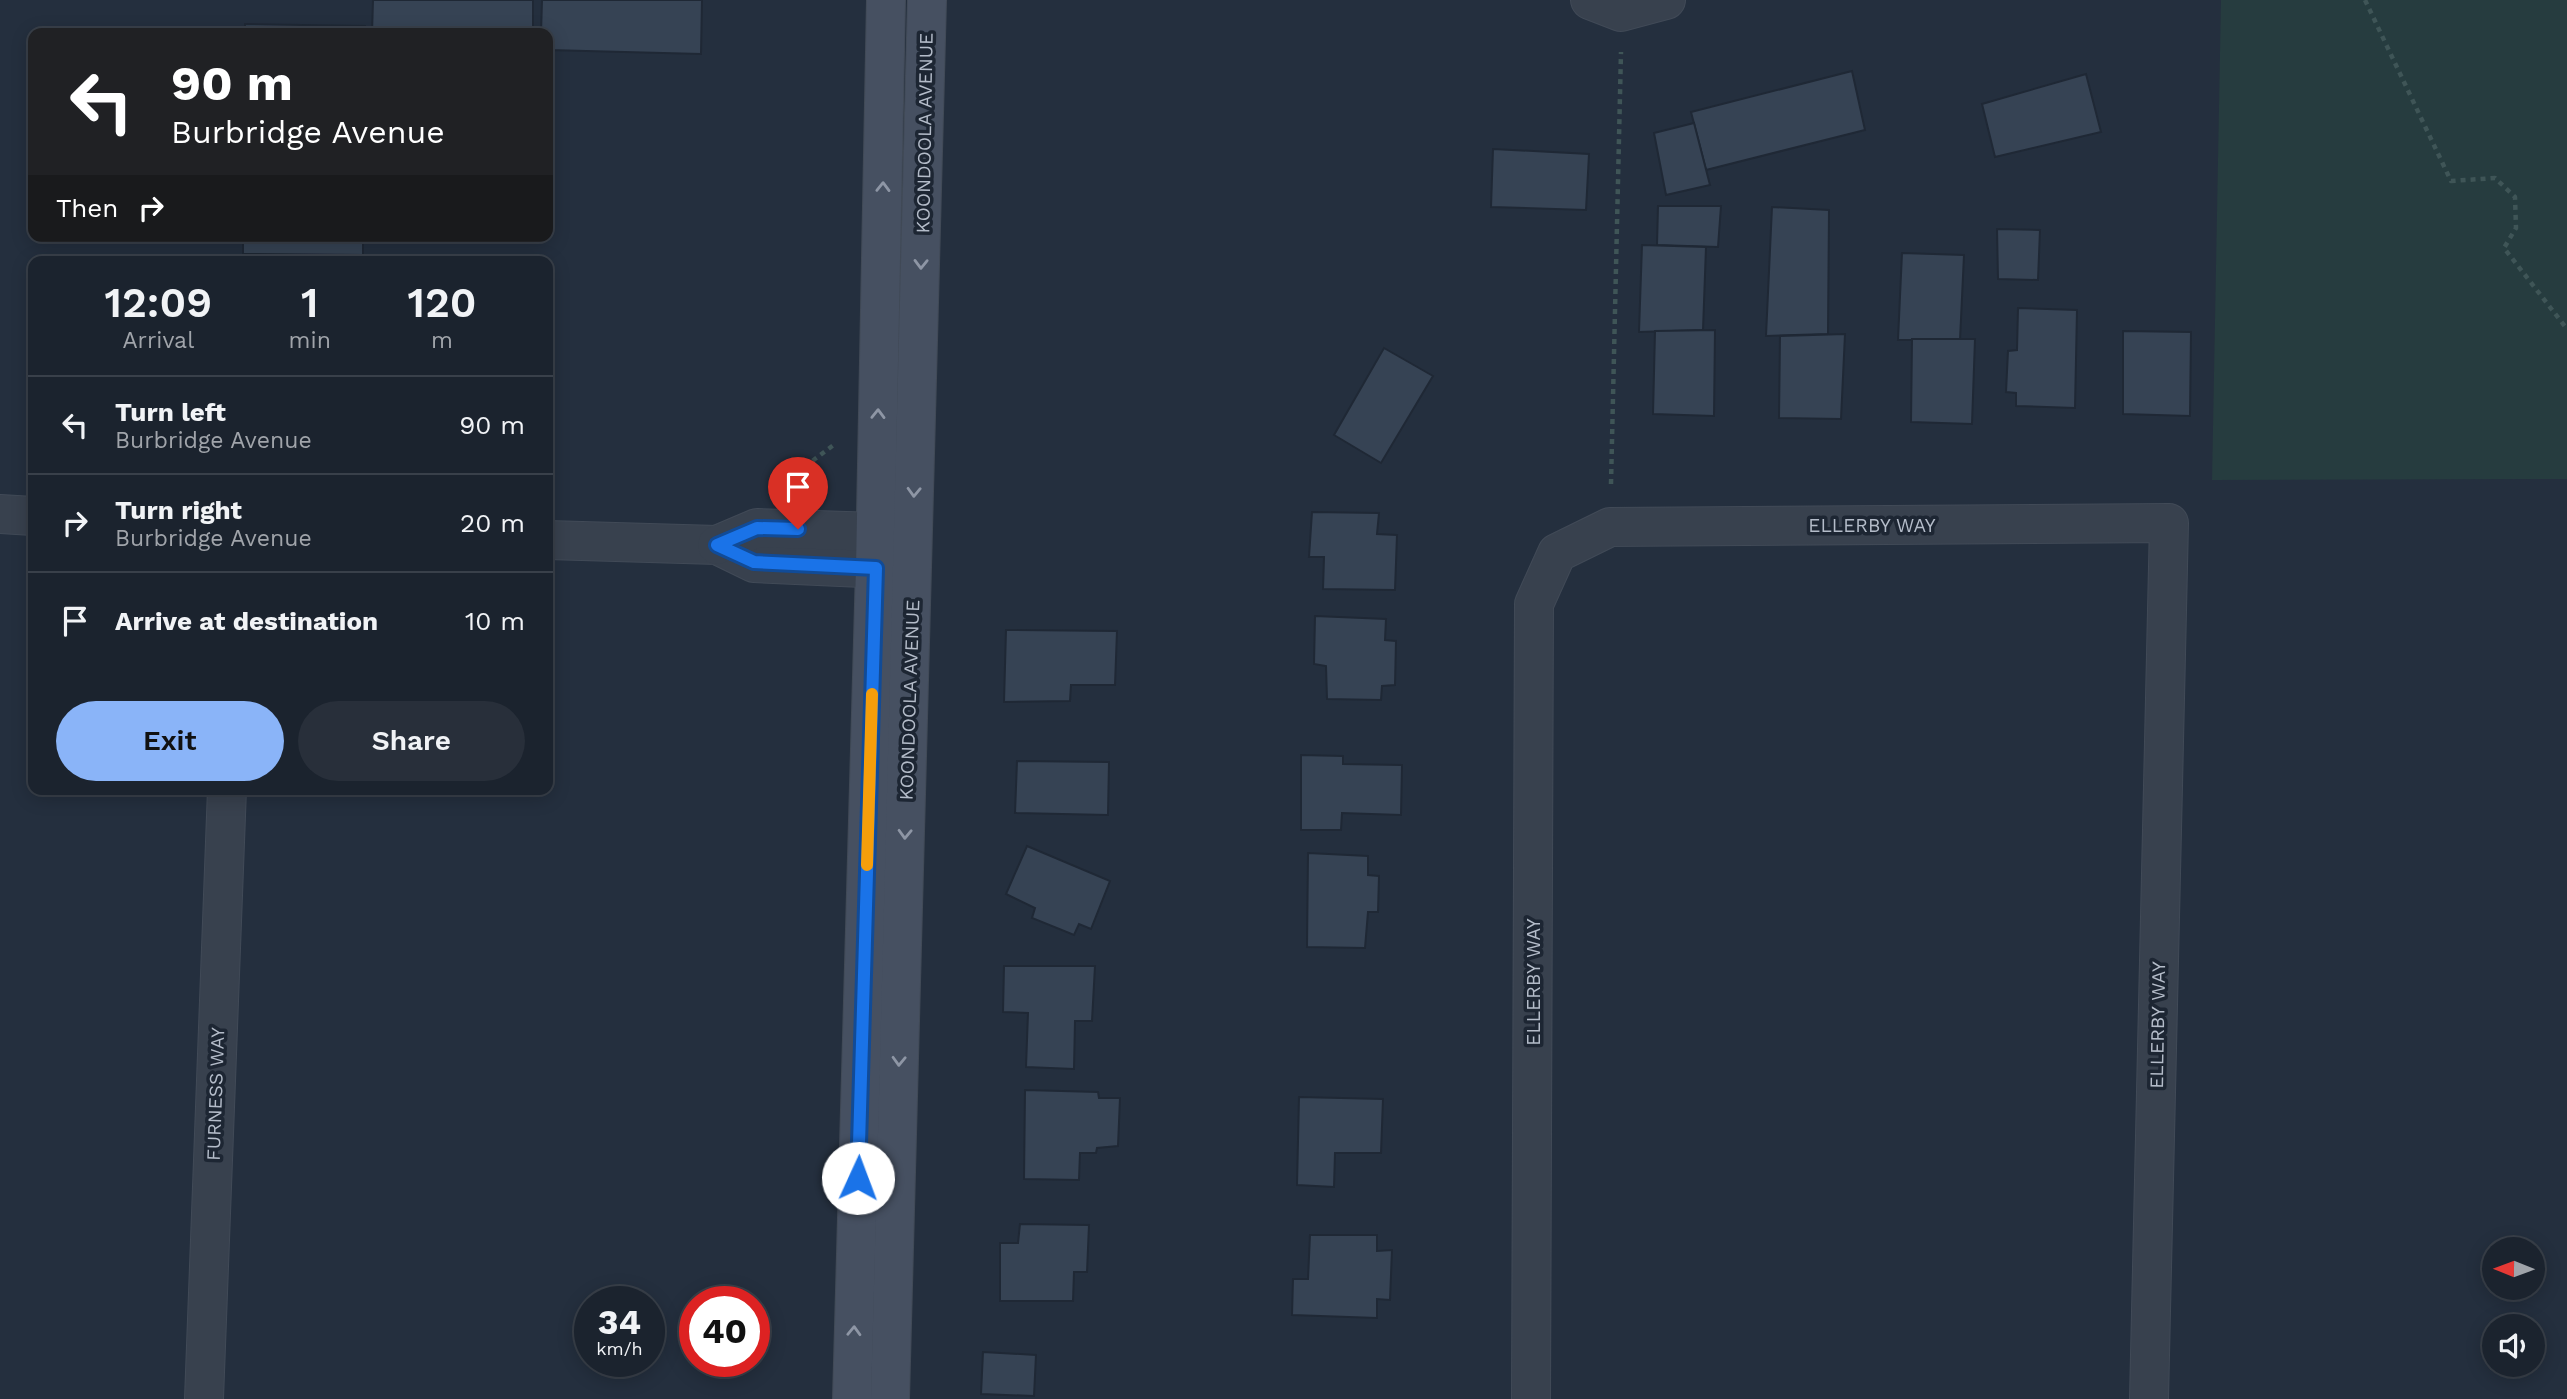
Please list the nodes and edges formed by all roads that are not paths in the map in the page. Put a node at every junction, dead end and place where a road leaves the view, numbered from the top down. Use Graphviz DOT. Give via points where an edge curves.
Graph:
graph roads {
  1 [pos="886,0"];
  2 [pos="928,0"];
  3 [pos="1666,0"];
  4 [pos="1606,6"];
  5 [pos="0,514"];
  6 [pos="28,516"];
  7 [pos="553,540"];
  8 [pos="894,551"];
  9 [pos="227,795"];
  10 [pos="204,1399"];
  11 [pos="852,1399"];
  12 [pos="890,1399"];
  13 [pos="1531,1399"];
  14 [pos="2148,1399"];
  8 -- 1 [label="street, KOONDOOLA AVENUE, one-way"];
  2 -- 8 [label="street, KOONDOOLA AVENUE, one-way"];
  3 -- 4 [label="street"];
  5 -- 6 [label="street"];
  7 -- 8 [label="street" via="717,545 757,528"];
  11 -- 8 [label="street, KOONDOOLA AVENUE, one-way"];
  8 -- 12 [label="street, KOONDOOLA AVENUE, one-way"];
  9 -- 10 [label="street, FURNESS WAY"];
  13 -- 14 [label="street, ELLERBY WAY" via="1534,604 1557,553 1610,527 2169,523"];
}
